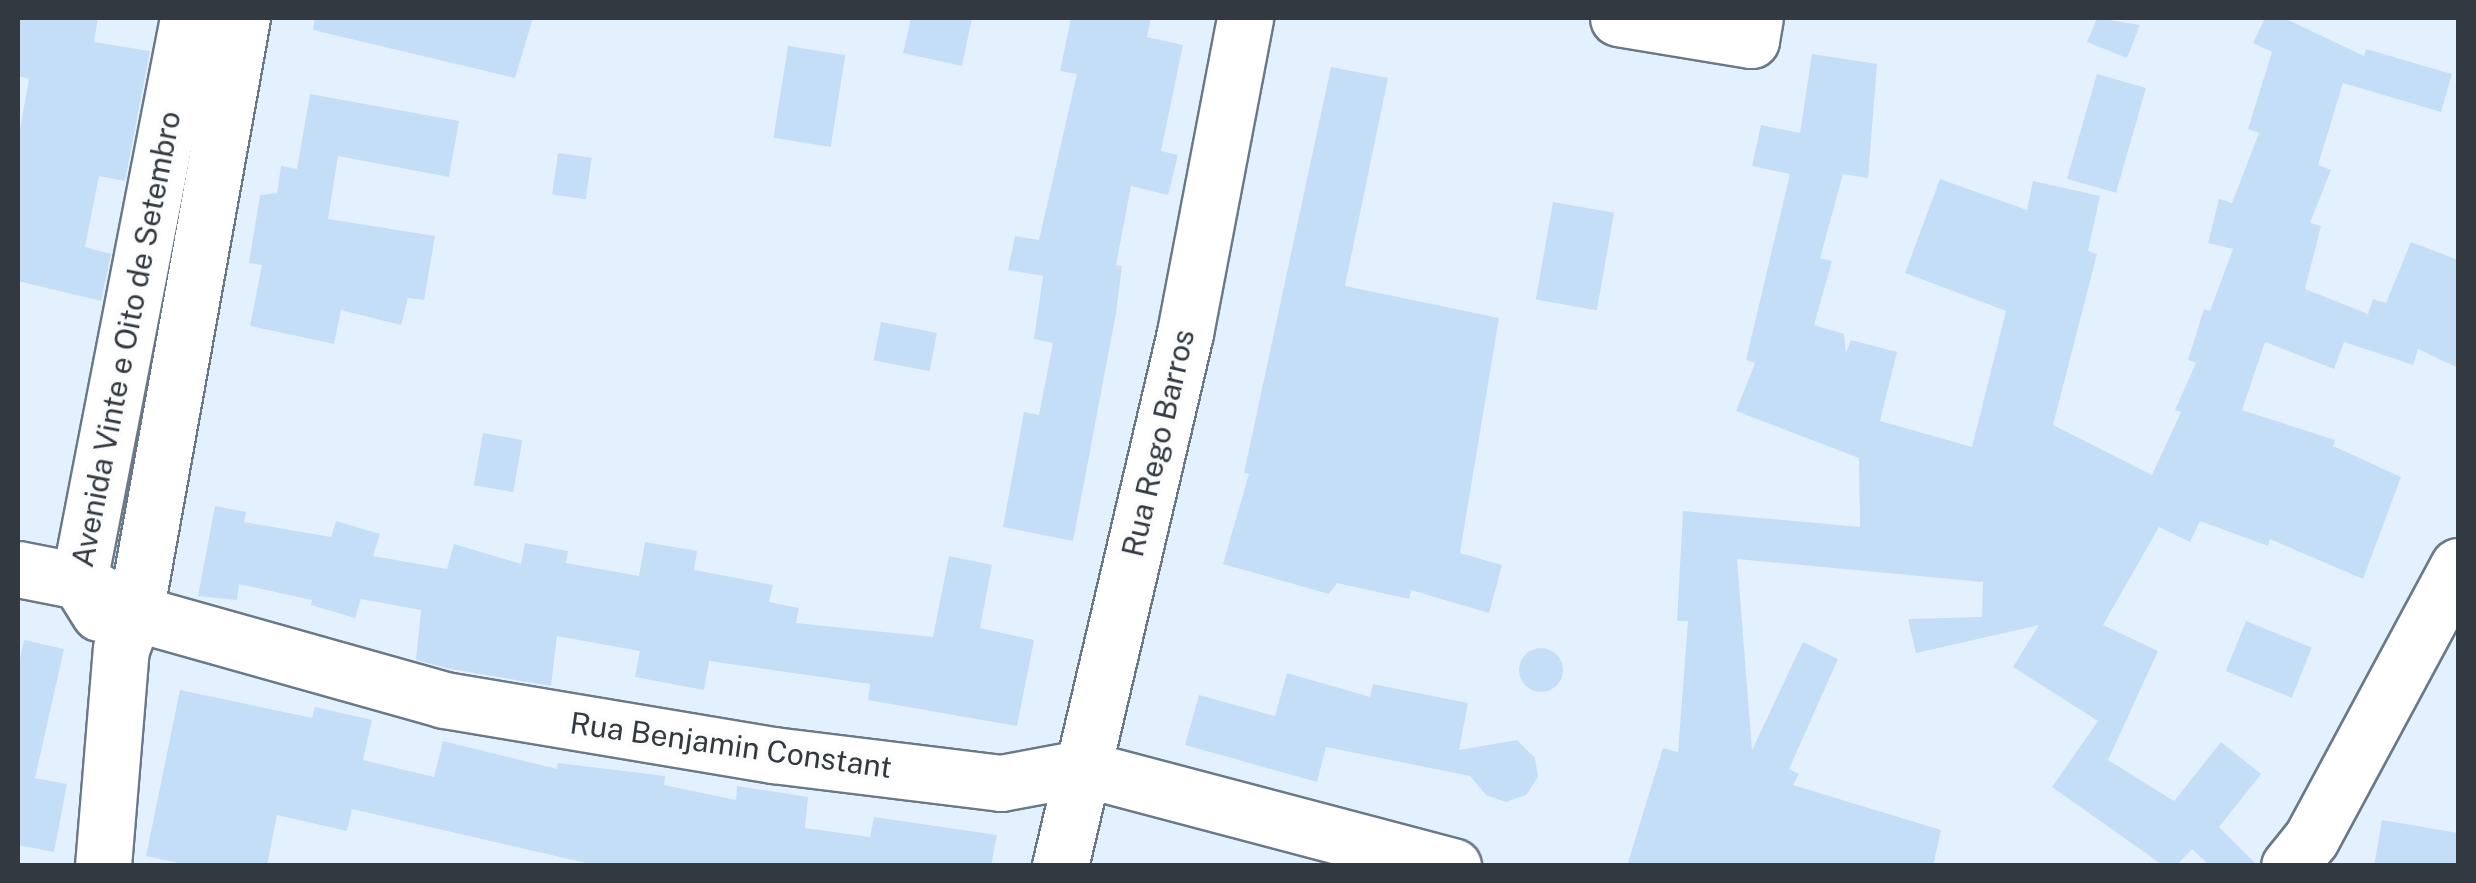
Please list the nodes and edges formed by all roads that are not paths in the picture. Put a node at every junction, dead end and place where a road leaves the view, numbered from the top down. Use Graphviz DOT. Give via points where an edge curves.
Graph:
graph roads {
  1 [pos="188,18"];
  2 [pos="242,18"];
  3 [pos="1244,18"];
  4 [pos="1618,18"];
  5 [pos="1753,29"];
  6 [pos="2458,566"];
  7 [pos="18,569"];
  8 [pos="79,581"];
  9 [pos="128,631"];
  10 [pos="1081,768"];
  11 [pos="104,866"];
  12 [pos="1060,866"];
  13 [pos="1453,866"];
  14 [pos="2289,866"];
  1 -- 8 [label="street, Avenida Vinte e Oito de Setembro"];
  2 -- 9 [label="street, Avenida Vinte e Oito de Setembro"];
  3 -- 10 [label="street, Rua Rego Barros" via="1185,333"];
  4 -- 5 [label="street"];
  6 -- 14 [label="street" via="2311,838"];
  7 -- 8 [label="street, Rua Benjamin Constant"];
  8 -- 9 [label="street, Rua Benjamin Constant"];
  9 -- 10 [label="street, Rua Benjamin Constant" via="444,700 734,748 1001,783"];
  9 -- 11 [label="street, Avenida Vinte e Oito de Setembro"];
  10 -- 12 [label="street, Rua Rego Barros"];
  10 -- 13 [label="street, Rua Benjamin Constant"];
}
